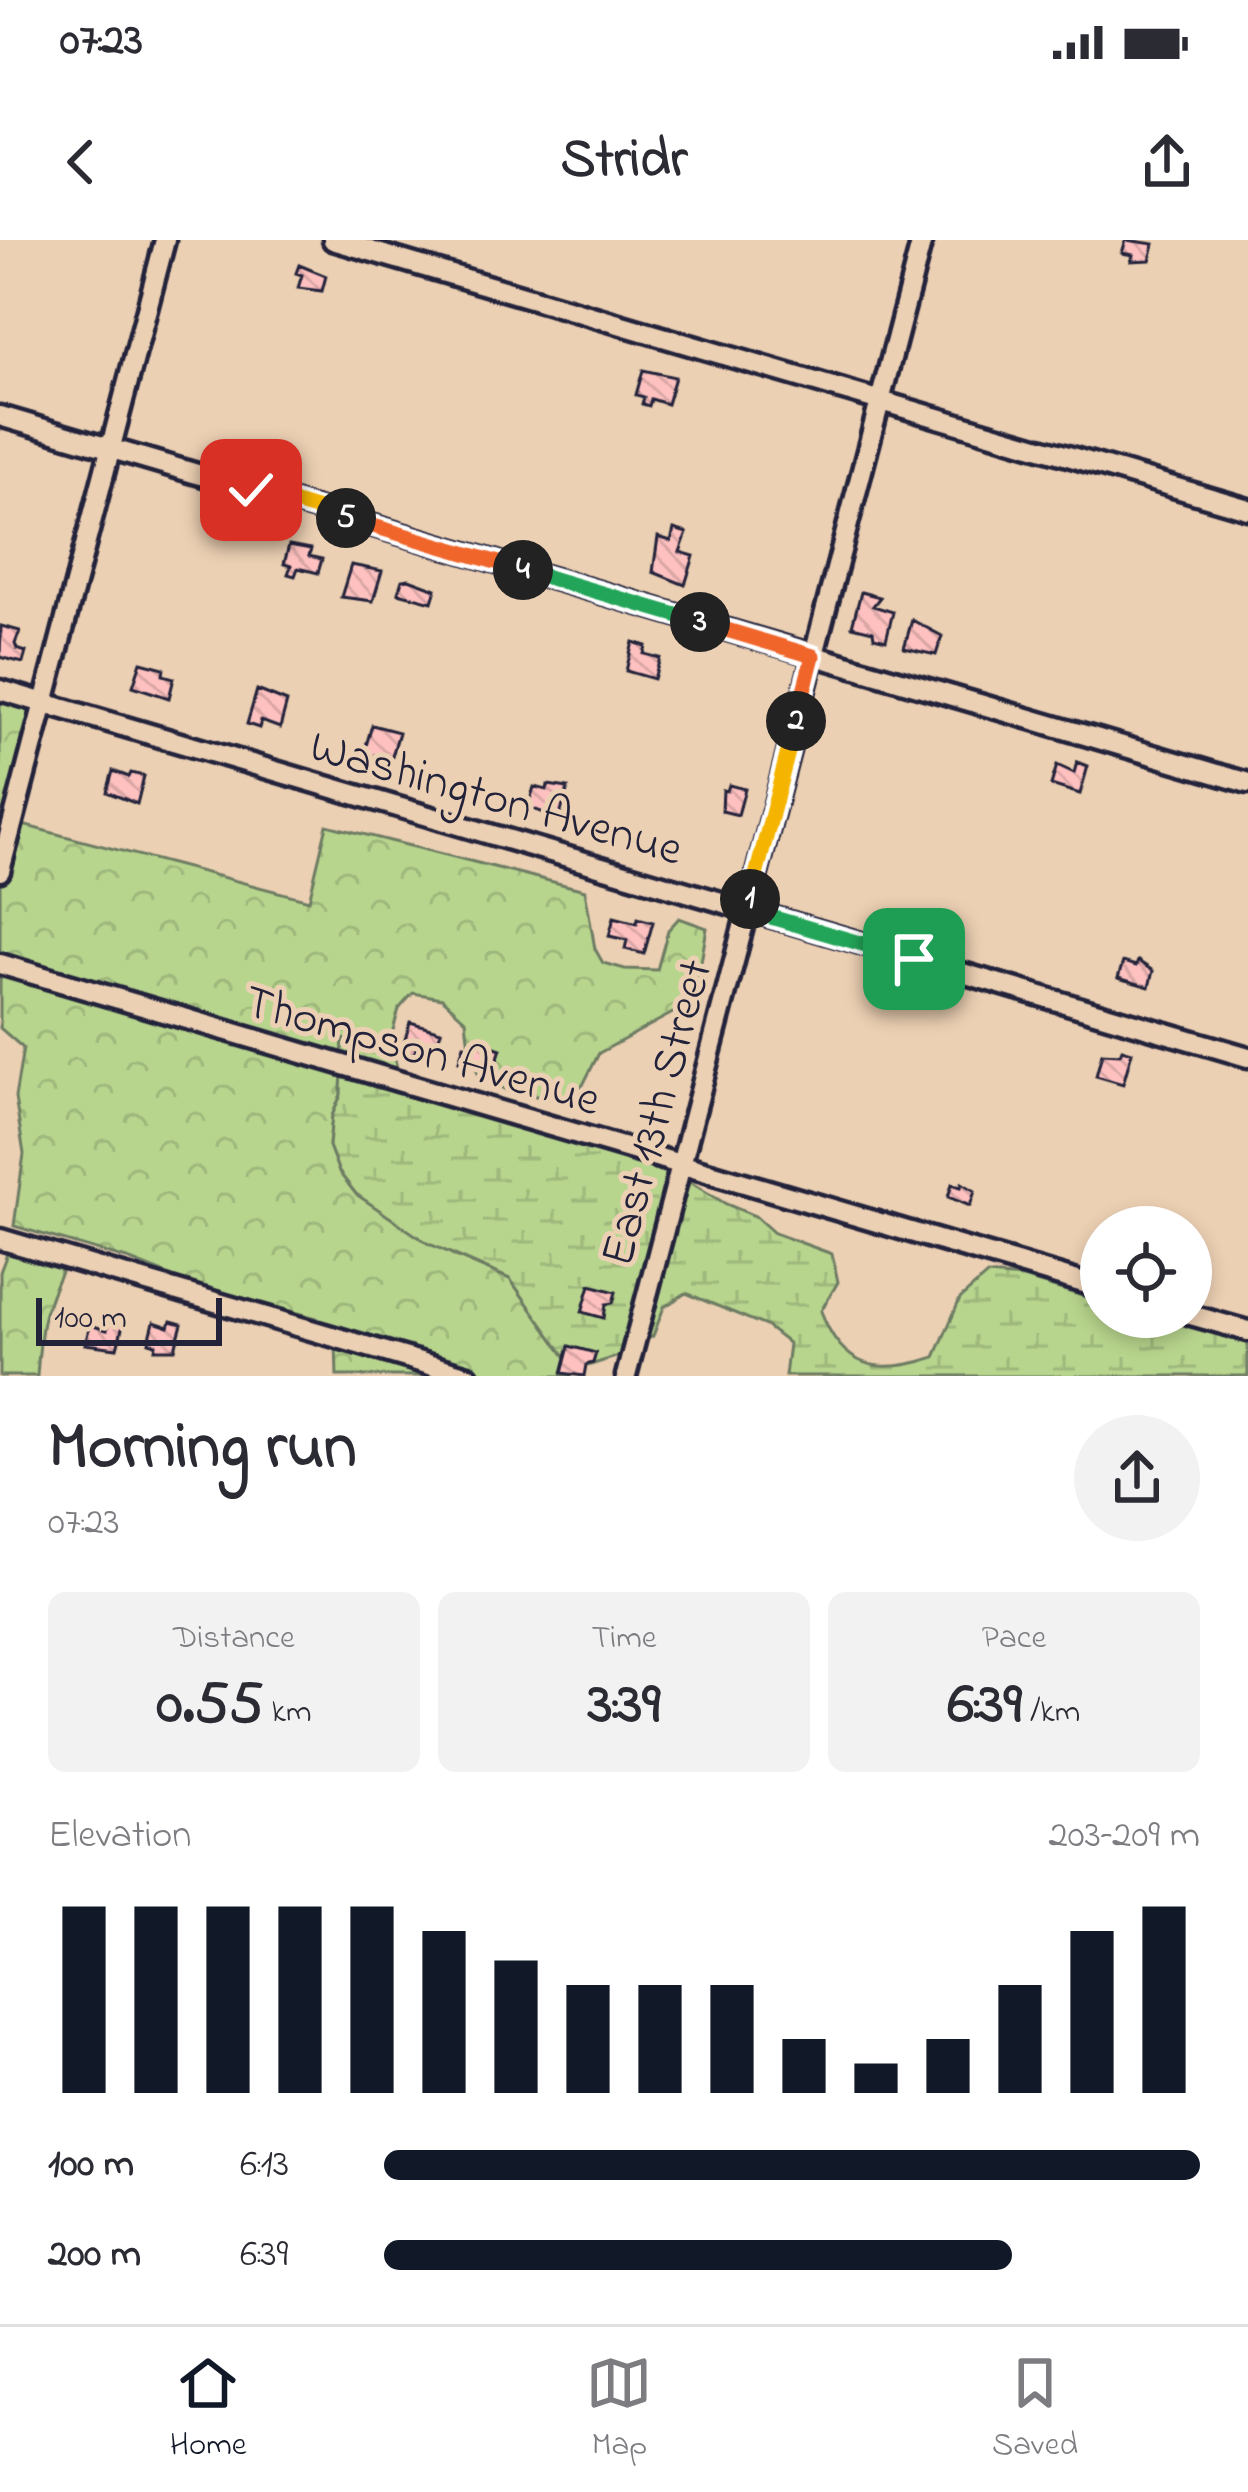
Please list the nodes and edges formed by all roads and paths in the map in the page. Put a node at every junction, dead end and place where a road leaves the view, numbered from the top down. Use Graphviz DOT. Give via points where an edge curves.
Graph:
graph roads {
  1 [pos="165,240"];
  2 [pos="333,240"];
  3 [pos="922,240"];
  4 [pos="880,401"];
  5 [pos="0,416"];
  6 [pos="110,448"];
  7 [pos="1248,508"];
  8 [pos="813,656"];
  9 [pos="0,690"];
  10 [pos="44,703"];
  11 [pos="1248,782"];
  12 [pos="0,871"];
  13 [pos="747,910"];
  14 [pos="0,964"];
  15 [pos="1248,1057"];
  16 [pos="681,1164"];
  17 [pos="0,1239"];
  18 [pos="1080,1282"];
  19 [pos="1212,1321"];
  20 [pos="1248,1331"];
  21 [pos="468,1376"];
  22 [pos="626,1376"];
  1 -- 6 [label="street"];
  2 -- 4 [label="street"];
  3 -- 4 [label="street, East 13th Street"];
  4 -- 7 [label="street"];
  4 -- 8 [label="street, East 13th Street"];
  5 -- 6 [label="street"];
  6 -- 8 [label="street"];
  6 -- 10 [label="street"];
  8 -- 11 [label="street"];
  8 -- 13 [label="street, East 13th Street"];
  9 -- 10 [label="street, Washington Avenue"];
  10 -- 12 [label="street"];
  10 -- 13 [label="street, Washington Avenue"];
  13 -- 15 [label="street, Washington Avenue"];
  13 -- 16 [label="street, East 13th Street"];
  14 -- 16 [label="street, Thompson Avenue"];
  16 -- 18 [label="street, Thompson Avenue"];
  16 -- 22 [label="street, East 13th Street"];
  17 -- 21 [label="street"];
  19 -- 20 [label="street"];
}
